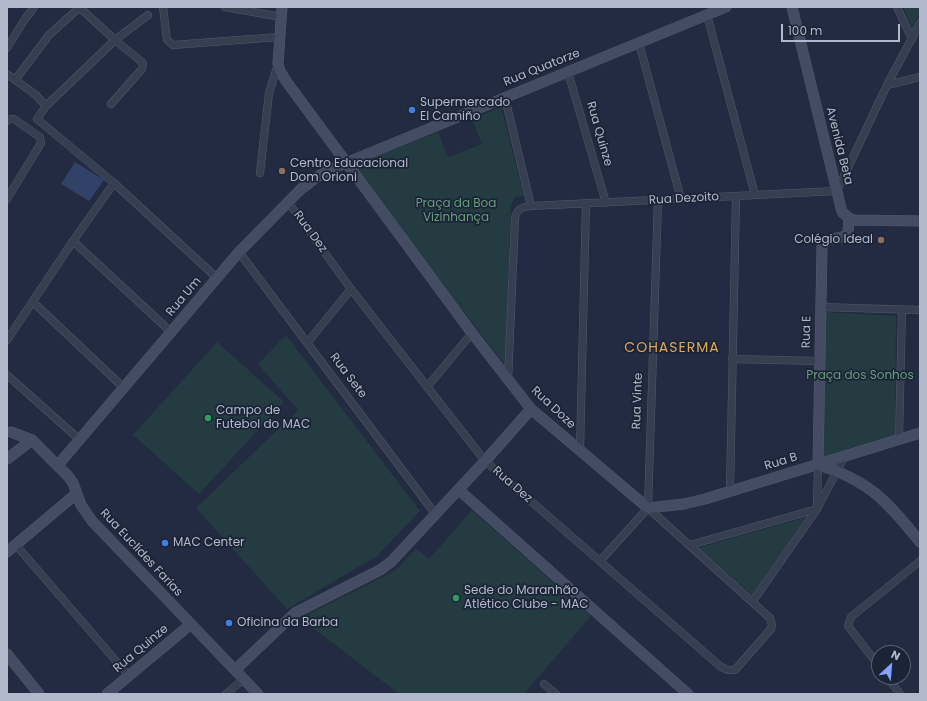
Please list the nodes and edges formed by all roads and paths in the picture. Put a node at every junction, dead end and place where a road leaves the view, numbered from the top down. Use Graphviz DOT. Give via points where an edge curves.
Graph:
graph roads {
  1 [pos="34,7"];
  2 [pos="79,7"];
  3 [pos="163,7"];
  4 [pos="225,7"];
  5 [pos="726,7"];
  6 [pos="792,7"];
  7 [pos="897,7"];
  8 [pos="282,12"];
  9 [pos="148,15"];
  10 [pos="707,15"];
  11 [pos="920,23"];
  12 [pos="279,37"];
  13 [pos="912,39"];
  14 [pos="115,40"];
  15 [pos="639,43"];
  16 [pos="7,48"];
  17 [pos="278,64"];
  18 [pos="568,72"];
  19 [pos="7,74"];
  20 [pos="920,77"];
  21 [pos="15,80"];
  22 [pos="887,85"];
  23 [pos="505,98"];
  24 [pos="111,104"];
  25 [pos="46,106"];
  26 [pos="7,121"];
  27 [pos="346,163"];
  28 [pos="260,173"];
  29 [pos="114,182"];
  30 [pos="7,183"];
  31 [pos="14,188"];
  32 [pos="837,191"];
  33 [pos="755,195"];
  34 [pos="736,196"];
  35 [pos="7,199"];
  36 [pos="681,199"];
  37 [pos="658,200"];
  38 [pos="288,202"];
  39 [pos="606,202"];
  40 [pos="586,204"];
  41 [pos="531,206"];
  42 [pos="849,218"];
  43 [pos="920,221"];
  44 [pos="73,241"];
  45 [pos="239,252"];
  46 [pos="217,278"];
  47 [pos="351,289"];
  48 [pos="33,302"];
  49 [pos="820,307"];
  50 [pos="902,310"];
  51 [pos="920,310"];
  52 [pos="171,332"];
  53 [pos="472,333"];
  54 [pos="7,340"];
  55 [pos="307,343"];
  56 [pos="732,360"];
  57 [pos="819,361"];
  58 [pos="7,374"];
  59 [pos="508,380"];
  60 [pos="427,387"];
  61 [pos="124,388"];
  62 [pos="531,409"];
  63 [pos="9,430"];
  64 [pos="920,433"];
  65 [pos="899,439"];
  66 [pos="32,440"];
  67 [pos="80,440"];
  68 [pos="22,446"];
  69 [pos="580,450"];
  70 [pos="845,456"];
  71 [pos="7,459"];
  72 [pos="485,461"];
  73 [pos="58,465"];
  74 [pos="818,465"];
  75 [pos="838,471"];
  76 [pos="459,490"];
  77 [pos="730,491"];
  78 [pos="76,494"];
  79 [pos="648,508"];
  80 [pos="817,509"];
  81 [pos="436,515"];
  82 [pos="920,542"];
  83 [pos="16,545"];
  84 [pos="690,545"];
  85 [pos="7,552"];
  86 [pos="600,561"];
  87 [pos="920,562"];
  88 [pos="753,602"];
  89 [pos="768,615"];
  90 [pos="191,624"];
  91 [pos="7,654"];
  92 [pos="871,656"];
  93 [pos="235,670"];
  94 [pos="129,676"];
  95 [pos="244,679"];
  96 [pos="544,684"];
  97 [pos="893,685"];
  98 [pos="683,692"];
  99 [pos="39,694"];
  100 [pos="108,694"];
  101 [pos="226,694"];
  102 [pos="258,694"];
  103 [pos="556,694"];
  104 [pos="900,694"];
  1 -- 16 [label="street"];
  2 -- 14 [label="street"];
  2 -- 21 [label="street" via="49,35"];
  3 -- 12 [label="street" via="167,40 173,46"];
  4 -- 8 [label="street"];
  5 -- 10 [label="street, Rua Quatorze"];
  6 -- 32 [label="street, Avenida Beta"];
  7 -- 13 [label="street"];
  8 -- 12 [label="street"];
  9 -- 14 [label="street"];
  10 -- 15 [label="street, Rua Quatorze"];
  10 -- 33 [label="street"];
  11 -- 13 [label="street"];
  12 -- 17 [label="street"];
  13 -- 22 [label="street"];
  14 -- 24 [label="street" via="143,63 142,69"];
  14 -- 25 [label="street"];
  15 -- 18 [label="street, Rua Quatorze"];
  15 -- 36 [label="street"];
  17 -- 27 [label="street, Rua Doze" via="286,82"];
  17 -- 28 [label="street" via="269,93"];
  18 -- 23 [label="street, Rua Quatorze"];
  18 -- 39 [label="street, Rua Quinze"];
  19 -- 21 [label="street"];
  20 -- 22 [label="street"];
  21 -- 25 [label="street" via="36,95"];
  22 -- 32 [label="street"];
  23 -- 27 [label="street, Rua Quatorze"];
  23 -- 41 [label="street"];
  25 -- 29 [label="street" via="37,119"];
  26 -- 31 [label="street" via="14,119 40,137 41,143"];
  27 -- 38 [label="street, Rua Um" via="317,177"];
  27 -- 53 [label="street, Rua Doze"];
  29 -- 44 [label="street"];
  29 -- 46 [label="street"];
  30 -- 31 [label="street"];
  31 -- 35 [label="street"];
  32 -- 33 [label="street, Rua Dezoito"];
  32 -- 42 [label="street, Avenida Beta" via="842,212"];
  33 -- 34 [label="street, Rua Dezoito"];
  34 -- 36 [label="street, Rua Dezoito"];
  34 -- 56 [label="street"];
  36 -- 37 [label="street, Rua Dezoito"];
  37 -- 39 [label="street, Rua Dezoito"];
  37 -- 79 [label="street, Rua Vinte"];
  38 -- 45 [label="street, Rua Um"];
  38 -- 47 [label="street, Rua Dez"];
  39 -- 40 [label="street, Rua Dezoito"];
  40 -- 41 [label="street, Rua Dezoito"];
  40 -- 69 [label="street"];
  41 -- 59 [label="street" via="521,208 515,218"];
  42 -- 43 [label="street"];
  42 -- 49 [label="street, Rua E" via="846,236 822,244"];
  44 -- 48 [label="street"];
  44 -- 52 [label="street"];
  45 -- 46 [label="street, Rua Um"];
  45 -- 55 [label="street, Rua Sete"];
  46 -- 52 [label="street, Rua Um"];
  47 -- 55 [label="street"];
  47 -- 60 [label="street, Rua Dez"];
  48 -- 54 [label="street"];
  48 -- 61 [label="street"];
  49 -- 50 [label="street"];
  49 -- 57 [label="street, Rua E"];
  50 -- 51 [label="street"];
  50 -- 65 [label="street"];
  52 -- 61 [label="street, Rua Um"];
  53 -- 59 [label="street, Rua Doze"];
  53 -- 60 [label="street"];
  55 -- 81 [label="street, Rua Sete"];
  56 -- 57 [label="street"];
  56 -- 77 [label="street"];
  57 -- 74 [label="street, Rua E"];
  58 -- 67 [label="street"];
  59 -- 62 [label="street, Rua Doze"];
  60 -- 72 [label="street, Rua Dez"];
  61 -- 67 [label="street, Rua Um"];
  62 -- 69 [label="street, Rua Doze"];
  62 -- 72 [label="street"];
  63 -- 66 [label="street, Rua Euclídes Farias"];
  63 -- 68 [label="street"];
  64 -- 65 [label="street, Rua B"];
  65 -- 70 [label="street, Rua B"];
  66 -- 68 [label="street"];
  66 -- 73 [label="street, Rua Euclídes Farias"];
  67 -- 73 [label="street, Rua Um"];
  68 -- 71 [label="street"];
  69 -- 79 [label="street, Rua Doze"];
  70 -- 74 [label="street, Rua B"];
  70 -- 75 [label="street"];
  72 -- 76 [label="street"];
  72 -- 86 [label="street, Rua Dez"];
  73 -- 78 [label="street, Rua Euclídes Farias" via="71,480"];
  74 -- 75 [label="street"];
  74 -- 77 [label="street, Rua B"];
  74 -- 80 [label="street"];
  75 -- 80 [label="street"];
  75 -- 82 [label="street" via="863,484 891,506"];
  76 -- 81 [label="street"];
  76 -- 98 [label="street"];
  77 -- 79 [label="street, Rua B" via="684,504"];
  78 -- 83 [label="street"];
  78 -- 90 [label="street, Rua Euclídes Farias" via="92,521"];
  79 -- 84 [label="street, Rua Doze"];
  79 -- 86 [label="street"];
  80 -- 84 [label="street"];
  80 -- 88 [label="street"];
  81 -- 93 [label="street" via="385,567 295,613"];
  83 -- 85 [label="street"];
  83 -- 94 [label="street"];
  84 -- 88 [label="street, Rua Doze"];
  86 -- 89 [label="street, Rua Dez" via="728,670 738,668 771,629"];
  87 -- 92 [label="street" via="851,617 848,626"];
  88 -- 89 [label="street, Rua Doze"];
  90 -- 93 [label="street, Rua Euclídes Farias"];
  90 -- 94 [label="street, Rua Quinze"];
  91 -- 99 [label="street"];
  93 -- 95 [label="street, Rua Euclídes Farias"];
  94 -- 100 [label="street, Rua Quinze"];
  95 -- 101 [label="street"];
  95 -- 102 [label="street, Rua Euclídes Farias"];
  96 -- 103 [label="street"];
  97 -- 104 [label="street"];
}
